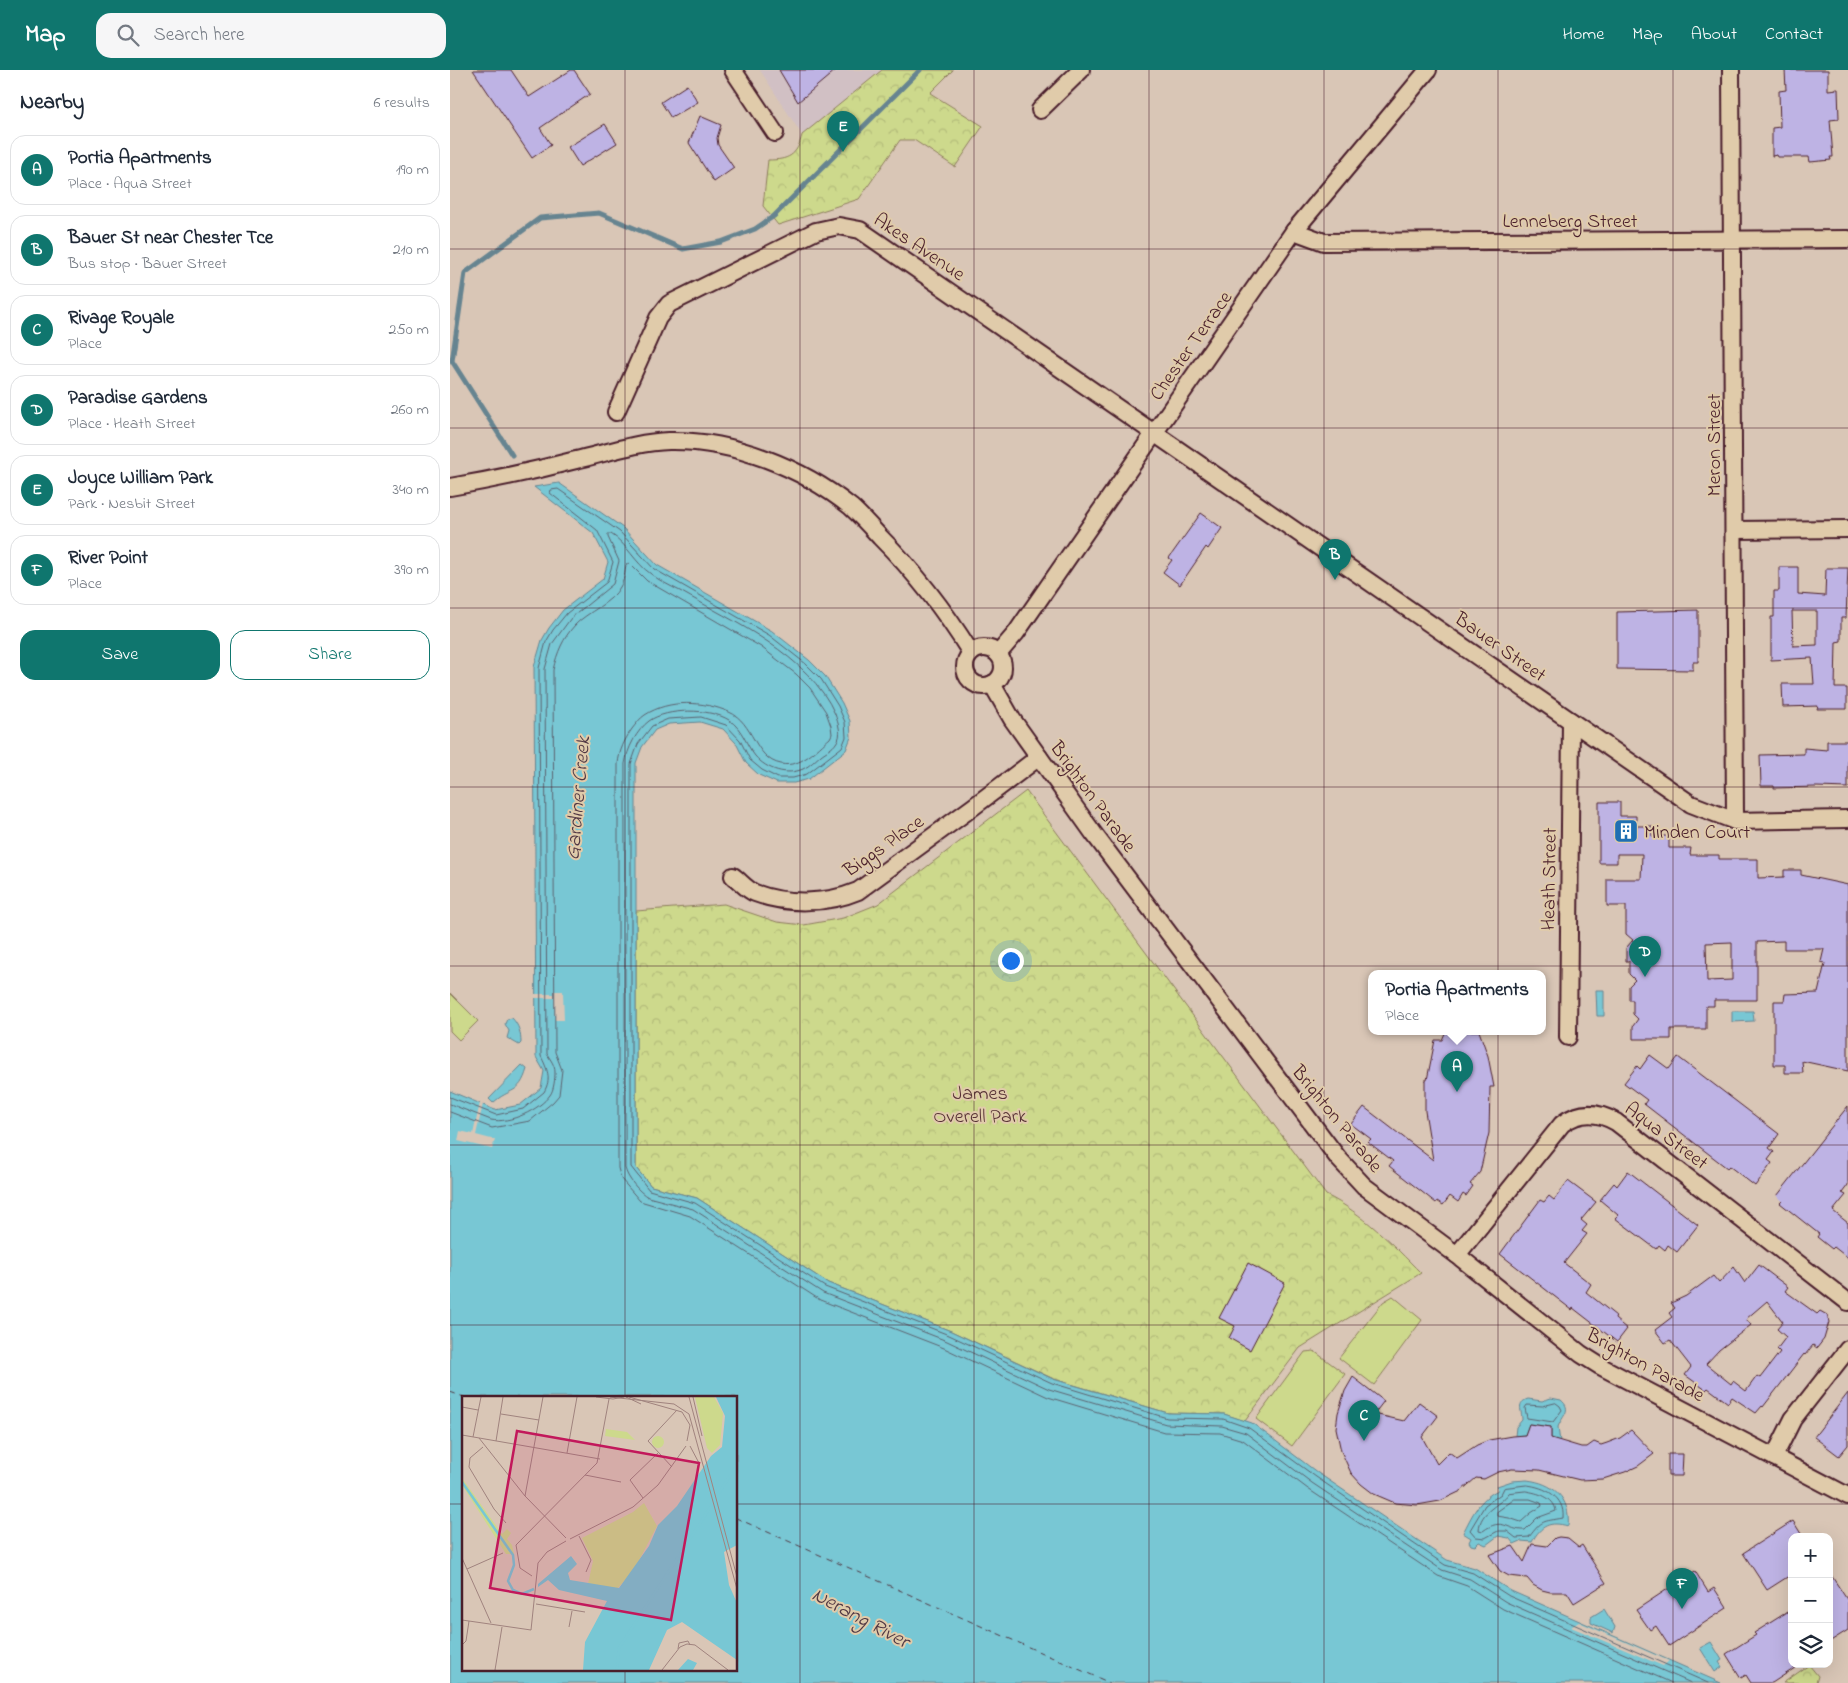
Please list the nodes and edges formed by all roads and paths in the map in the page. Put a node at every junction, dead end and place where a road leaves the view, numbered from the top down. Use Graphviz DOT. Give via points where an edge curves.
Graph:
graph roads {
  1 [pos="733,70"];
  2 [pos="1081,70"];
  3 [pos="1428,70"];
  4 [pos="1731,70"];
  5 [pos="1040,110"];
  6 [pos="775,132"];
  7 [pos="1294,231"];
  8 [pos="1848,239"];
  9 [pos="1732,240"];
  10 [pos="616,412"];
  11 [pos="1155,432"];
  12 [pos="450,487"];
  13 [pos="1848,529"];
  14 [pos="1734,530"];
  15 [pos="971,653"];
  16 [pos="998,654"];
  17 [pos="992,684"];
  18 [pos="1572,721"];
  19 [pos="1039,757"];
  20 [pos="1848,820"];
  21 [pos="1735,821"];
  22 [pos="734,876"];
  23 [pos="1568,1037"];
  24 [pos="1457,1255"];
  25 [pos="1848,1302"];
  26 [pos="1848,1349"];
  27 [pos="1774,1457"];
  28 [pos="1848,1496"];
  1 -- 6 [label="street"];
  2 -- 5 [label="street"];
  3 -- 7 [label="street, Chester Terrace"];
  4 -- 9 [label="street, Meron Street"];
  7 -- 9 [label="street, Lenneberg Street" via="1324,242"];
  7 -- 11 [label="street, Chester Terrace"];
  8 -- 9 [label="street, Lenneberg Street"];
  9 -- 14 [label="street, Meron Street"];
  10 -- 11 [label="street, Akes Avenue" via="658,318 669,304 816,231 839,226 860,230"];
  11 -- 16 [label="street, Chester Terrace" via="1016,634"];
  11 -- 18 [label="street, Bauer Street"];
  12 -- 15 [label="street" via="632,446 668,441 743,451 782,466 851,508 911,570"];
  13 -- 14 [label="street"];
  14 -- 21 [label="street, Meron Street"];
  15 -- 16 [label="street" via="984,648"];
  15 -- 17 [label="street" via="965,665 968,677 979,685"];
  16 -- 17 [label="street" via="1003,669 1000,678"];
  17 -- 19 [label="street, Brighton Parade"];
  18 -- 21 [label="street, Bauer Street" via="1691,804"];
  18 -- 23 [label="street, Heath Street"];
  19 -- 22 [label="street, Biggs Place" via="858,891 842,898 782,900 753,892"];
  19 -- 24 [label="street, Brighton Parade" via="1338,1158 1364,1186"];
  20 -- 21 [label="street, Bauer Street"];
  24 -- 25 [label="street, Aqua Street" via="1562,1124 1570,1117 1588,1113 1616,1122"];
  24 -- 27 [label="street, Brighton Parade" via="1581,1354"];
  26 -- 27 [label="street" via="1793,1419"];
  27 -- 28 [label="street, Brighton Parade"];
}
